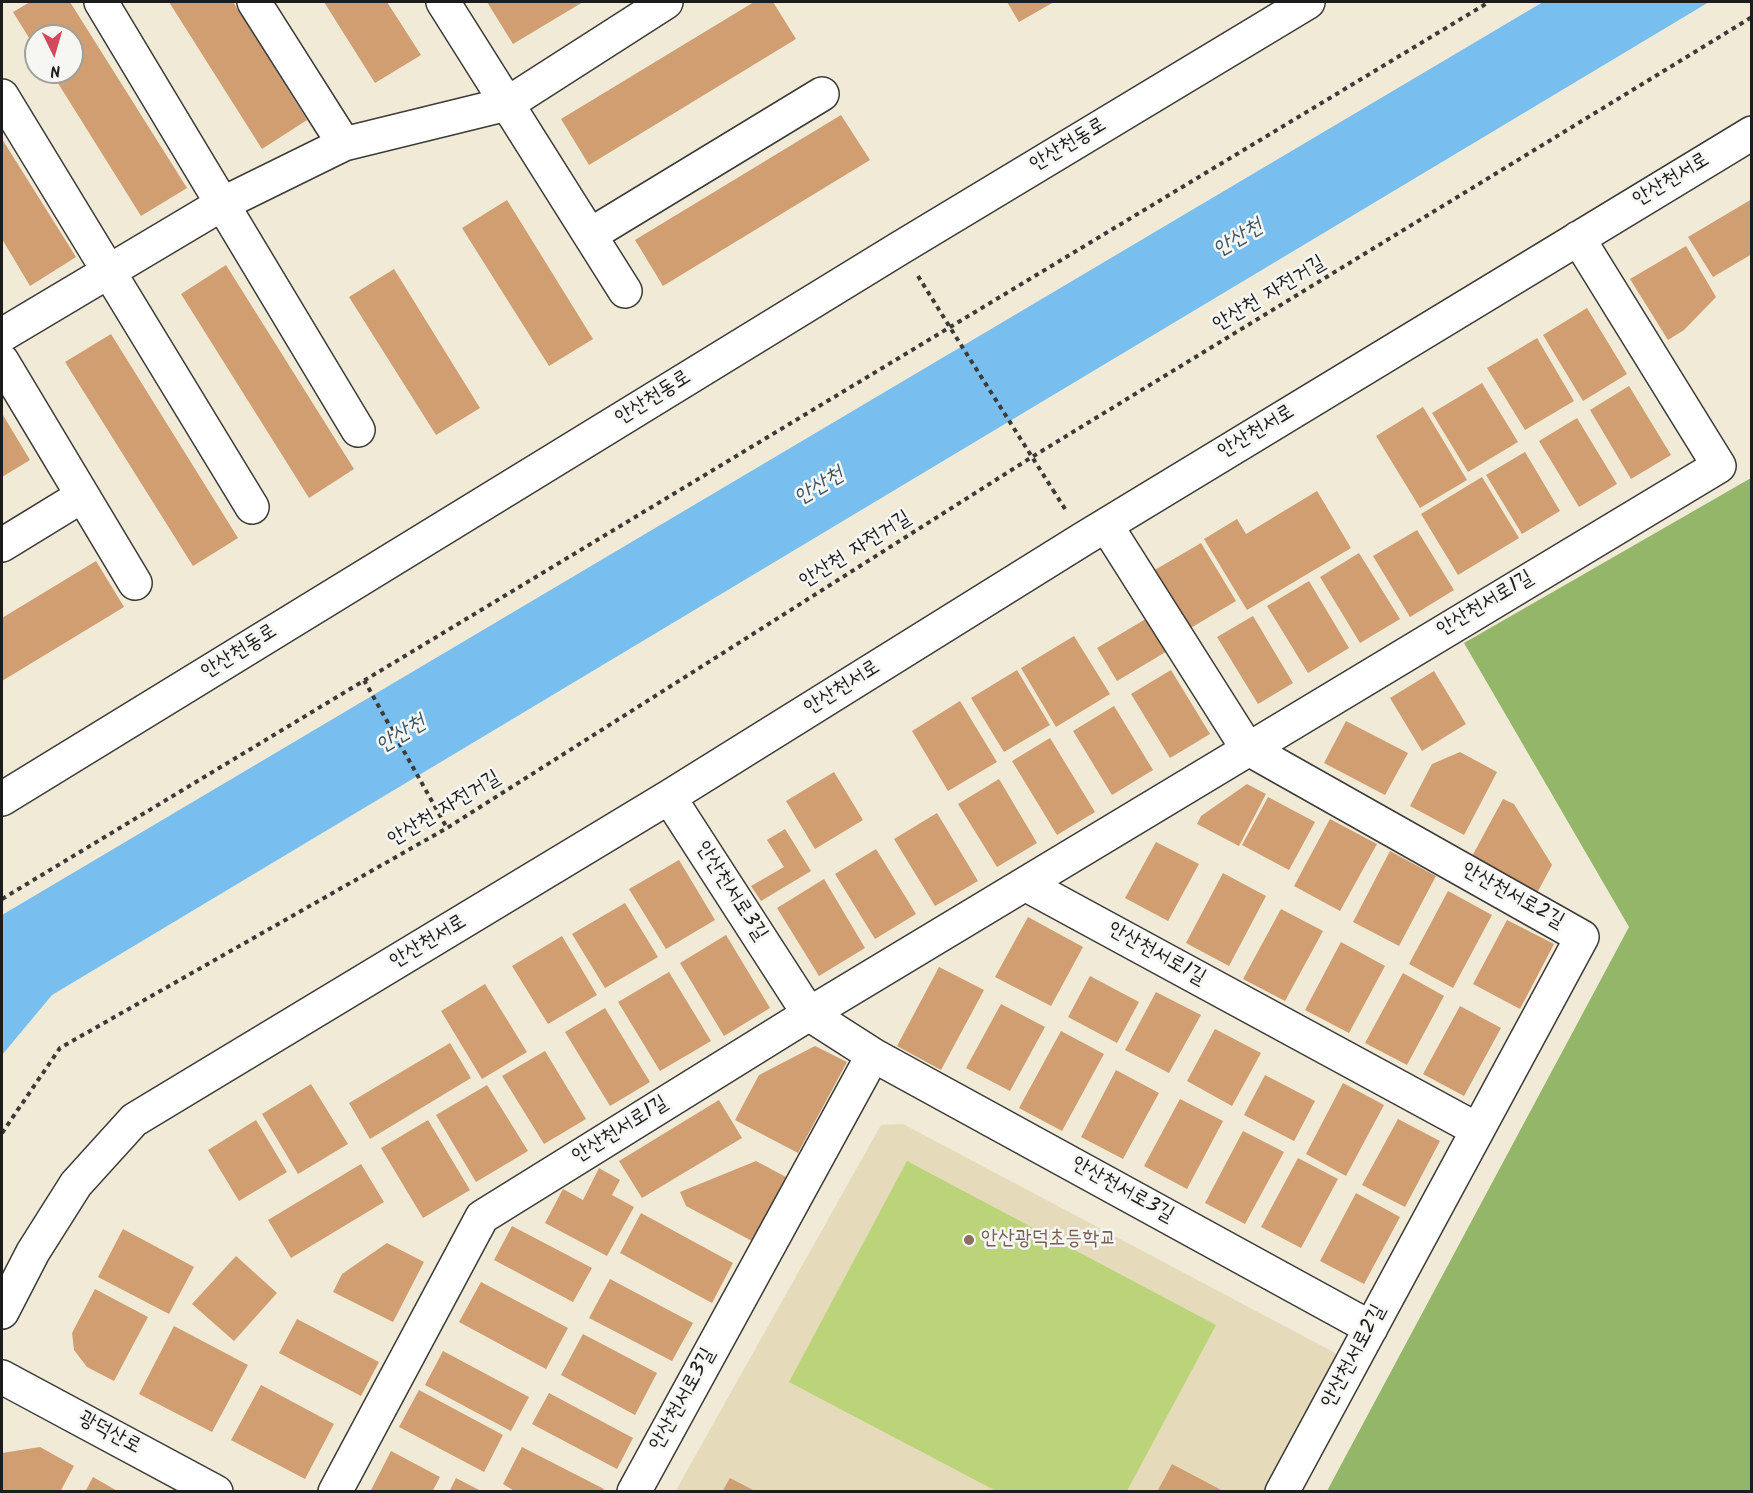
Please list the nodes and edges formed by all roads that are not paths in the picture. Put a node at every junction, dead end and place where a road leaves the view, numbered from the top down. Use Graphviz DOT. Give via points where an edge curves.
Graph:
graph roads {
  1 [pos="101,2"];
  2 [pos="254,2"];
  3 [pos="443,2"];
  4 [pos="666,2"];
  5 [pos="1308,2"];
  6 [pos="822,94"];
  7 [pos="2,96"];
  8 [pos="507,104"];
  9 [pos="1752,133"];
  10 [pos="344,144"];
  11 [pos="222,204"];
  12 [pos="590,235"];
  13 [pos="1578,238"];
  14 [pos="108,271"];
  15 [pos="625,291"];
  16 [pos="2,335"];
  17 [pos="2,361"];
  18 [pos="358,430"];
  19 [pos="82,496"];
  20 [pos="252,507"];
  21 [pos="1106,525"];
  22 [pos="2,544"];
  23 [pos="135,583"];
  24 [pos="1247,748"];
  25 [pos="669,797"];
  26 [pos="2,799"];
  27 [pos="1026,884"];
  28 [pos="809,1014"];
  29 [pos="873,1055"];
  30 [pos="1476,1129"];
  31 [pos="2,1312"];
  32 [pos="1371,1328"];
  33 [pos="2,1377"];
  34 [pos="216,1491"];
  35 [pos="335,1491"];
  36 [pos="634,1491"];
  37 [pos="1282,1491"];
  1 -- 11 [label="street"];
  2 -- 10 [label="street"];
  3 -- 8 [label="street"];
  4 -- 8 [label="street"];
  5 -- 26 [label="street, 안산천동로"];
  6 -- 12 [label="street"];
  7 -- 14 [label="street"];
  8 -- 10 [label="street"];
  8 -- 12 [label="street"];
  9 -- 13 [label="street, 안산천서로"];
  10 -- 11 [label="street"];
  11 -- 14 [label="street"];
  11 -- 18 [label="street"];
  12 -- 15 [label="street"];
  13 -- 21 [label="street, 안산천서로"];
  13 -- 24 [label="street, 안산천서로1길" via="1719,466"];
  14 -- 16 [label="street"];
  14 -- 20 [label="street"];
  17 -- 19 [label="street"];
  19 -- 22 [label="street"];
  19 -- 23 [label="street"];
  21 -- 24 [label="street, 안산천서로2길"];
  21 -- 25 [label="street, 안산천서로"];
  24 -- 27 [label="street, 안산천서로1길"];
  24 -- 30 [label="street, 안산천서로2길" via="1582,937"];
  25 -- 28 [label="street, 안산천서로3길"];
  25 -- 31 [label="street, 안산천서로" via="134,1120 76,1184 33,1252"];
  27 -- 28 [label="street, 안산천서로1길"];
  27 -- 30 [label="street, 안산천서로1길"];
  28 -- 29 [label="street, 안산천서로3길"];
  28 -- 35 [label="street, 안산천서로1길" via="482,1217"];
  29 -- 32 [label="street, 안산천서로3길"];
  29 -- 36 [label="street, 안산천서로3길"];
  30 -- 32 [label="street, 안산천서로2길"];
  32 -- 37 [label="street, 안산천서로2길"];
  33 -- 34 [label="street, 광덕산로"];
}
